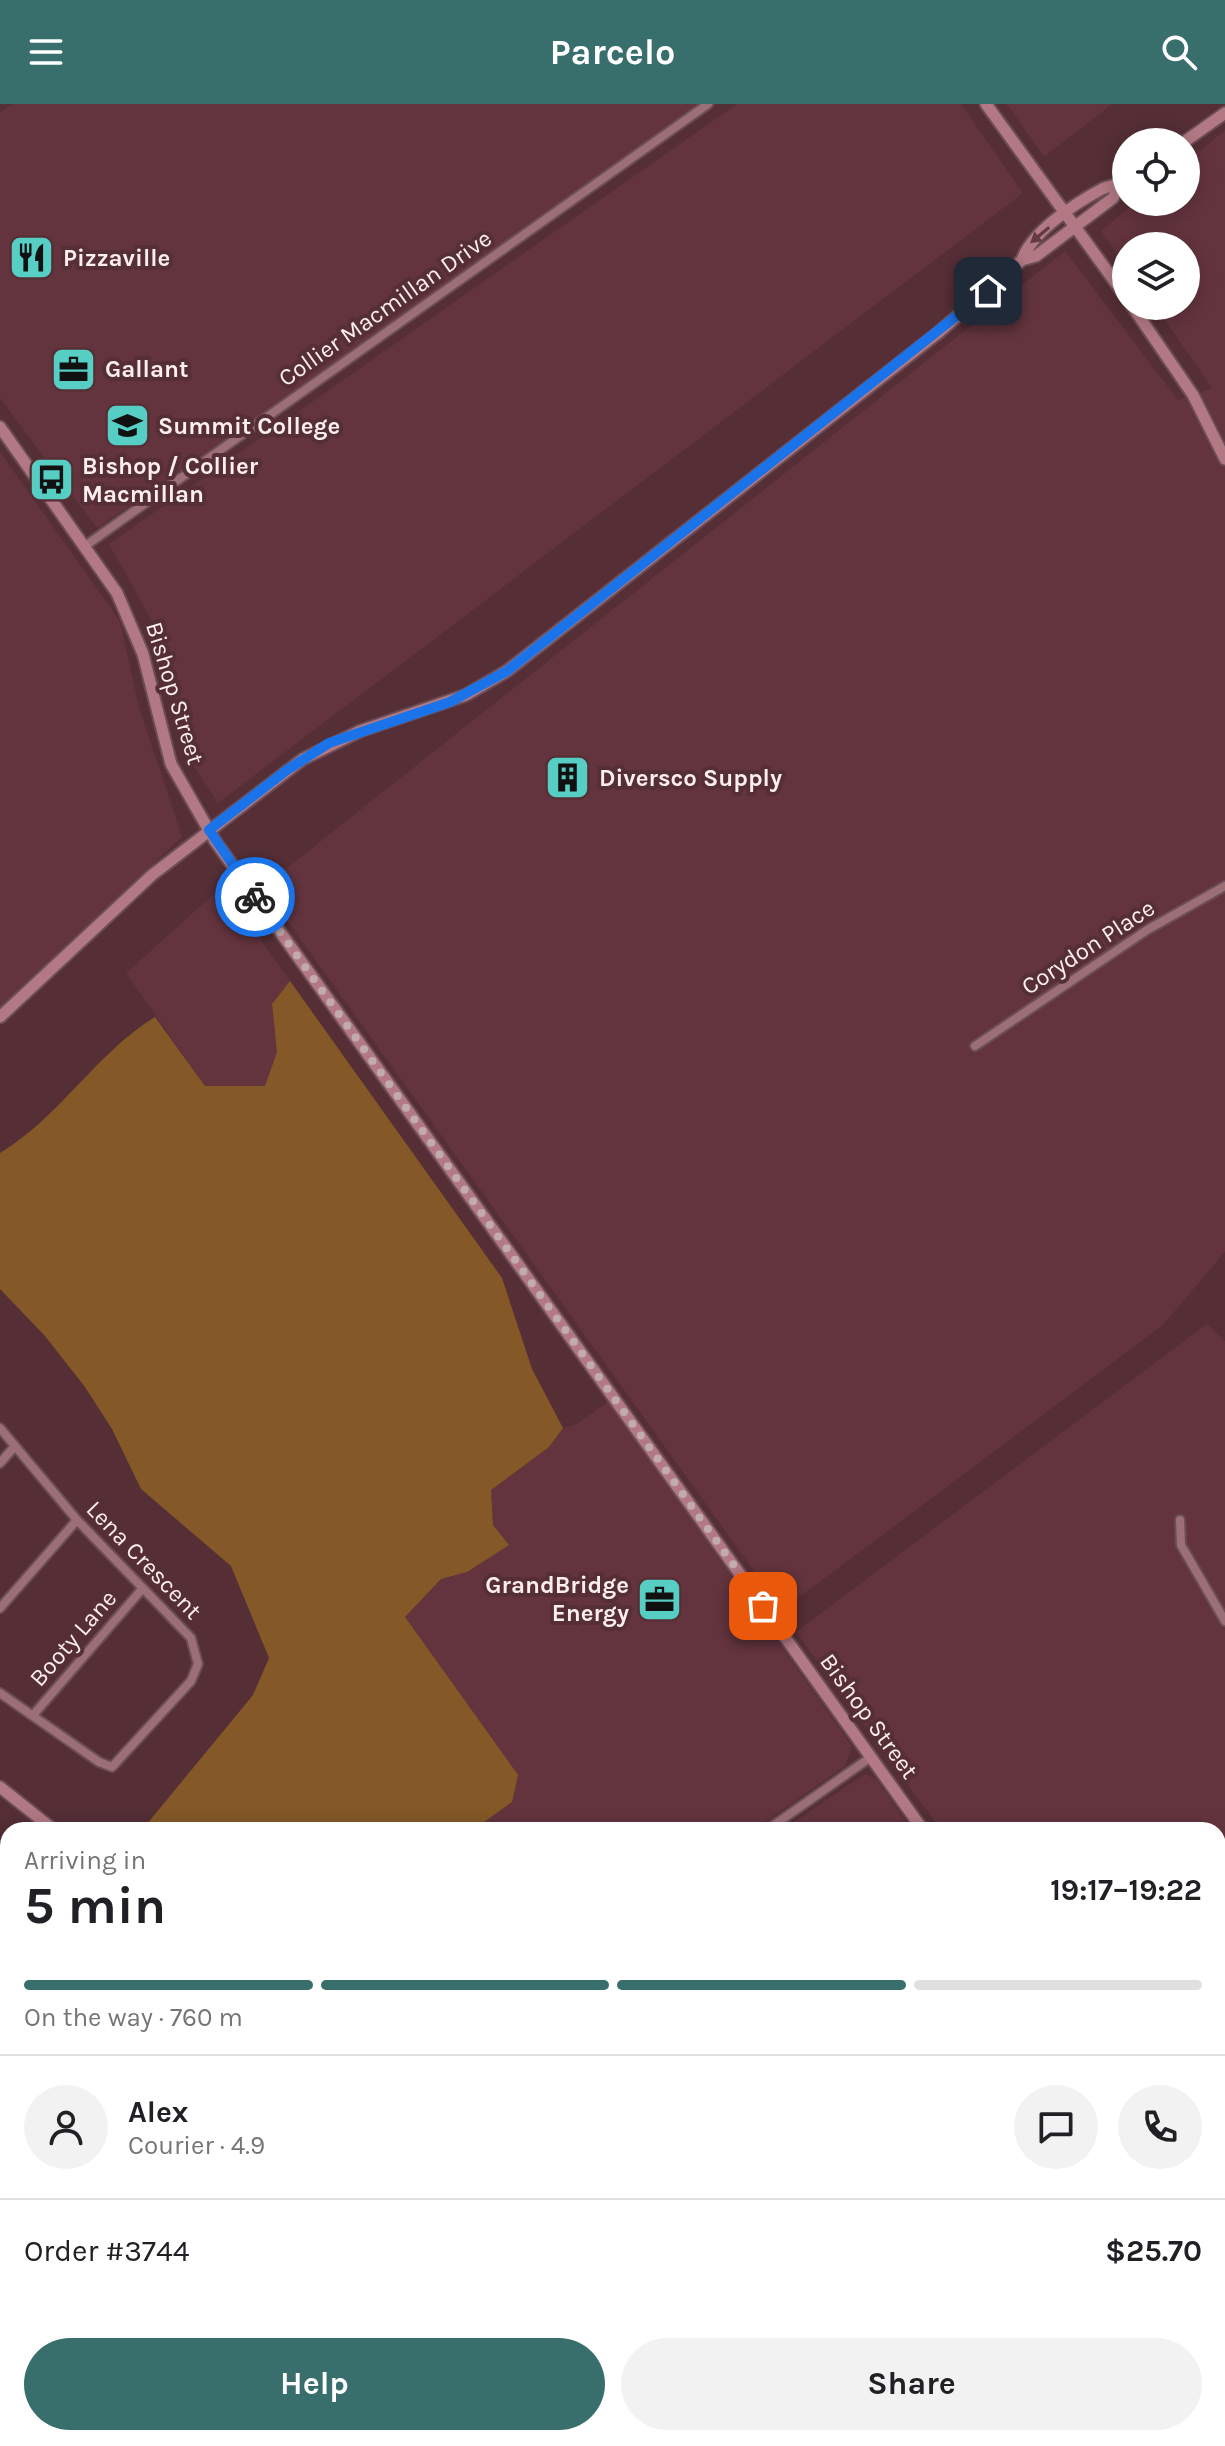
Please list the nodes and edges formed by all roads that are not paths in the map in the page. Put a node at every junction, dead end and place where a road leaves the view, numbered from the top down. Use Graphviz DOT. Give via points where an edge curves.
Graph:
graph roads {
  1 [pos="708,104"];
  2 [pos="986,104"];
  3 [pos="1225,113"];
  4 [pos="1200,131"];
  5 [pos="1112,185"];
  6 [pos="1112,199"];
  7 [pos="1065,215"];
  8 [pos="1075,226"];
  9 [pos="1022,260"];
  10 [pos="1112,278"];
  11 [pos="1142,320"];
  12 [pos="0,427"];
  13 [pos="1225,459"];
  14 [pos="85,546"];
  15 [pos="209,830"];
  16 [pos="1225,886"];
  17 [pos="0,1017"];
  18 [pos="975,1046"];
  19 [pos="0,1428"];
  20 [pos="15,1446"];
  21 [pos="0,1463"];
  22 [pos="77,1520"];
  23 [pos="1180,1520"];
  24 [pos="143,1588"];
  25 [pos="0,1608"];
  26 [pos="1225,1621"];
  27 [pos="0,1693"];
  28 [pos="34,1714"];
  29 [pos="871,1757"];
  30 [pos="0,1787"];
  31 [pos="44,1822"];
  32 [pos="778,1822"];
  33 [pos="917,1822"];
  1 -- 14 [label="street, Collier Macmillan Drive"];
  2 -- 7 [label="street"];
  3 -- 4 [label="street"];
  5 -- 7 [label="street"];
  6 -- 8 [label="street"];
  7 -- 8 [label="street"];
  7 -- 9 [label="street, one-way" via="1027,246"];
  8 -- 9 [label="street" via="1036,256"];
  8 -- 10 [label="street"];
  9 -- 15 [label="street" via="938,333 507,671 444,704 329,743"];
  11 -- 13 [label="street" via="1193,395"];
  12 -- 14 [label="street, Bishop Street"];
  14 -- 15 [label="street, Bishop Street" via="117,593 135,633 171,764"];
  15 -- 17 [label="street" via="152,875"];
  15 -- 29 [label="street, Bishop Street"];
  16 -- 18 [label="street, Corydon Place" via="1147,930"];
  19 -- 20 [label="street, Lena Crescent"];
  20 -- 21 [label="street"];
  20 -- 22 [label="street, Lena Crescent"];
  22 -- 24 [label="street, Lena Crescent"];
  22 -- 25 [label="street"];
  23 -- 26 [label="street" via="1181,1545"];
  24 -- 28 [label="street, Booty Lane"];
  24 -- 28 [label="street, Lena Crescent" via="191,1638 198,1664 191,1681 112,1767"];
  27 -- 28 [label="street, Lena Crescent"];
  29 -- 32 [label="street"];
  29 -- 33 [label="street, Bishop Street"];
  30 -- 31 [label="street"];
}
